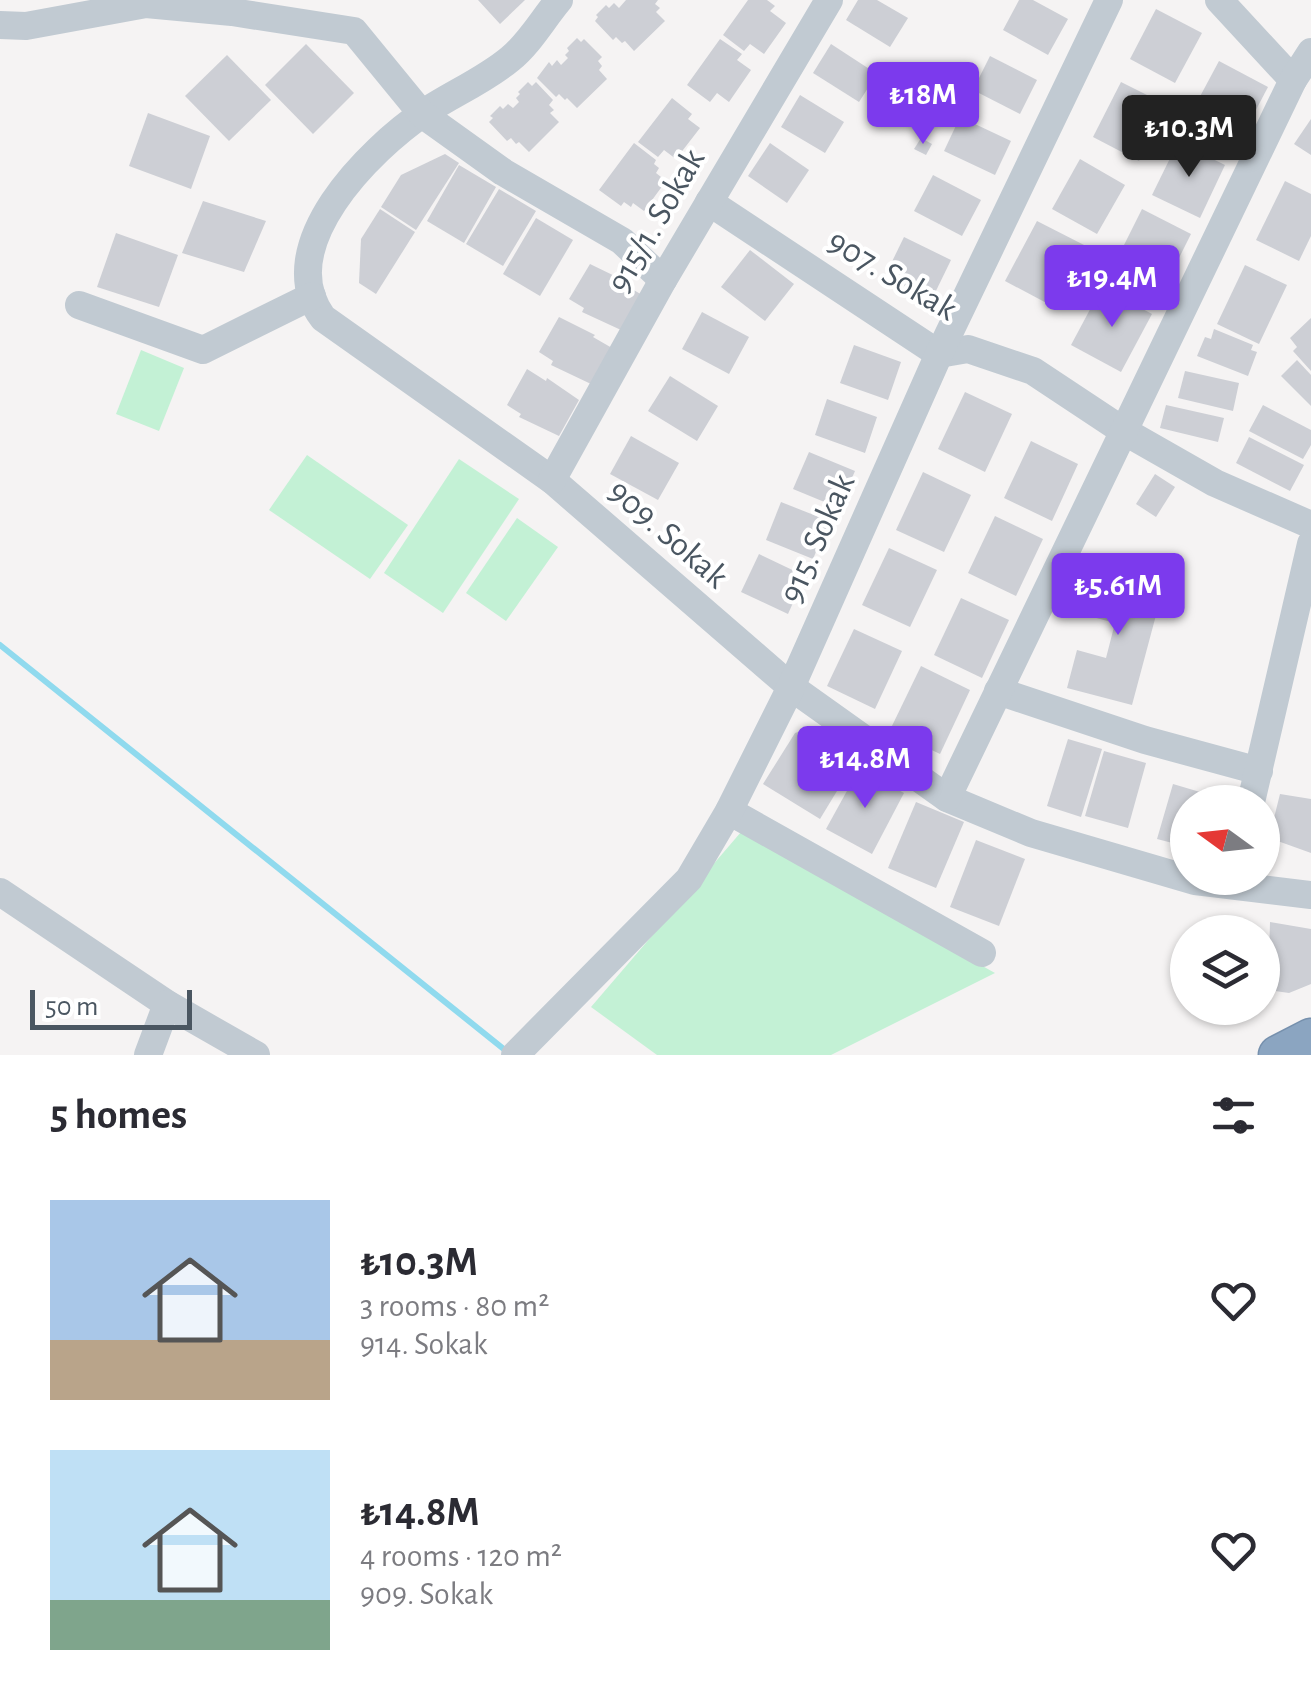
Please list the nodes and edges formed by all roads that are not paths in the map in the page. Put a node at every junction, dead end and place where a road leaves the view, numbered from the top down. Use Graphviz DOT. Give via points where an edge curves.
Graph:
graph roads {
  1 [pos="559,0"];
  2 [pos="1108,0"];
  3 [pos="1219,0"];
  4 [pos="151,2"];
  5 [pos="821,3"];
  6 [pos="0,25"];
  7 [pos="1311,52"];
  8 [pos="1293,80"];
  9 [pos="422,114"];
  10 [pos="709,202"];
  11 [pos="663,280"];
  12 [pos="79,305"];
  13 [pos="318,307"];
  14 [pos="939,354"];
  15 [pos="1122,430"];
  16 [pos="552,480"];
  17 [pos="1311,525"];
  18 [pos="1311,544"];
  19 [pos="790,688"];
  20 [pos="998,691"];
  21 [pos="1258,771"];
  22 [pos="1255,785"];
  23 [pos="947,798"];
  24 [pos="729,811"];
  25 [pos="1170,873"];
  26 [pos="1280,890"];
  27 [pos="0,892"];
  28 [pos="1311,895"];
  29 [pos="982,952"];
  30 [pos="167,1004"];
  31 [pos="148,1055"];
  32 [pos="256,1055"];
  33 [pos="515,1055"];
  1 -- 9 [label="street" via="511,59"];
  2 -- 14 [label="street, 915. Sokak"];
  3 -- 8 [label="street"];
  4 -- 6 [label="street"];
  4 -- 9 [label="street" via="354,31"];
  5 -- 10 [label="street, 915/1. Sokak"];
  7 -- 8 [label="street"];
  8 -- 15 [label="street"];
  9 -- 11 [label="street" via="504,172 622,241"];
  9 -- 13 [label="street" via="358,167 324,219 310,260"];
  10 -- 11 [label="street, 915/1. Sokak"];
  10 -- 14 [label="street, 907. Sokak"];
  11 -- 16 [label="street, 915/1. Sokak"];
  12 -- 13 [label="street" via="203,350"];
  13 -- 16 [label="street, 909. Sokak"];
  14 -- 15 [label="street, 907. Sokak" via="968,349 1033,371"];
  14 -- 19 [label="street, 915. Sokak"];
  15 -- 17 [label="street, 907. Sokak" via="1215,483"];
  15 -- 20 [label="street"];
  16 -- 19 [label="street, 909. Sokak"];
  18 -- 21 [label="street"];
  19 -- 23 [label="street, 909. Sokak"];
  19 -- 24 [label="street, 915. Sokak"];
  20 -- 21 [label="street"];
  20 -- 23 [label="street"];
  21 -- 22 [label="street"];
  23 -- 25 [label="street, 909. Sokak" via="1031,833"];
  24 -- 29 [label="street"];
  24 -- 33 [label="street, 915. Sokak" via="689,879"];
  26 -- 28 [label="street, 909. Sokak"];
  27 -- 30 [label="street"];
  30 -- 31 [label="street"];
  30 -- 32 [label="street"];
}
